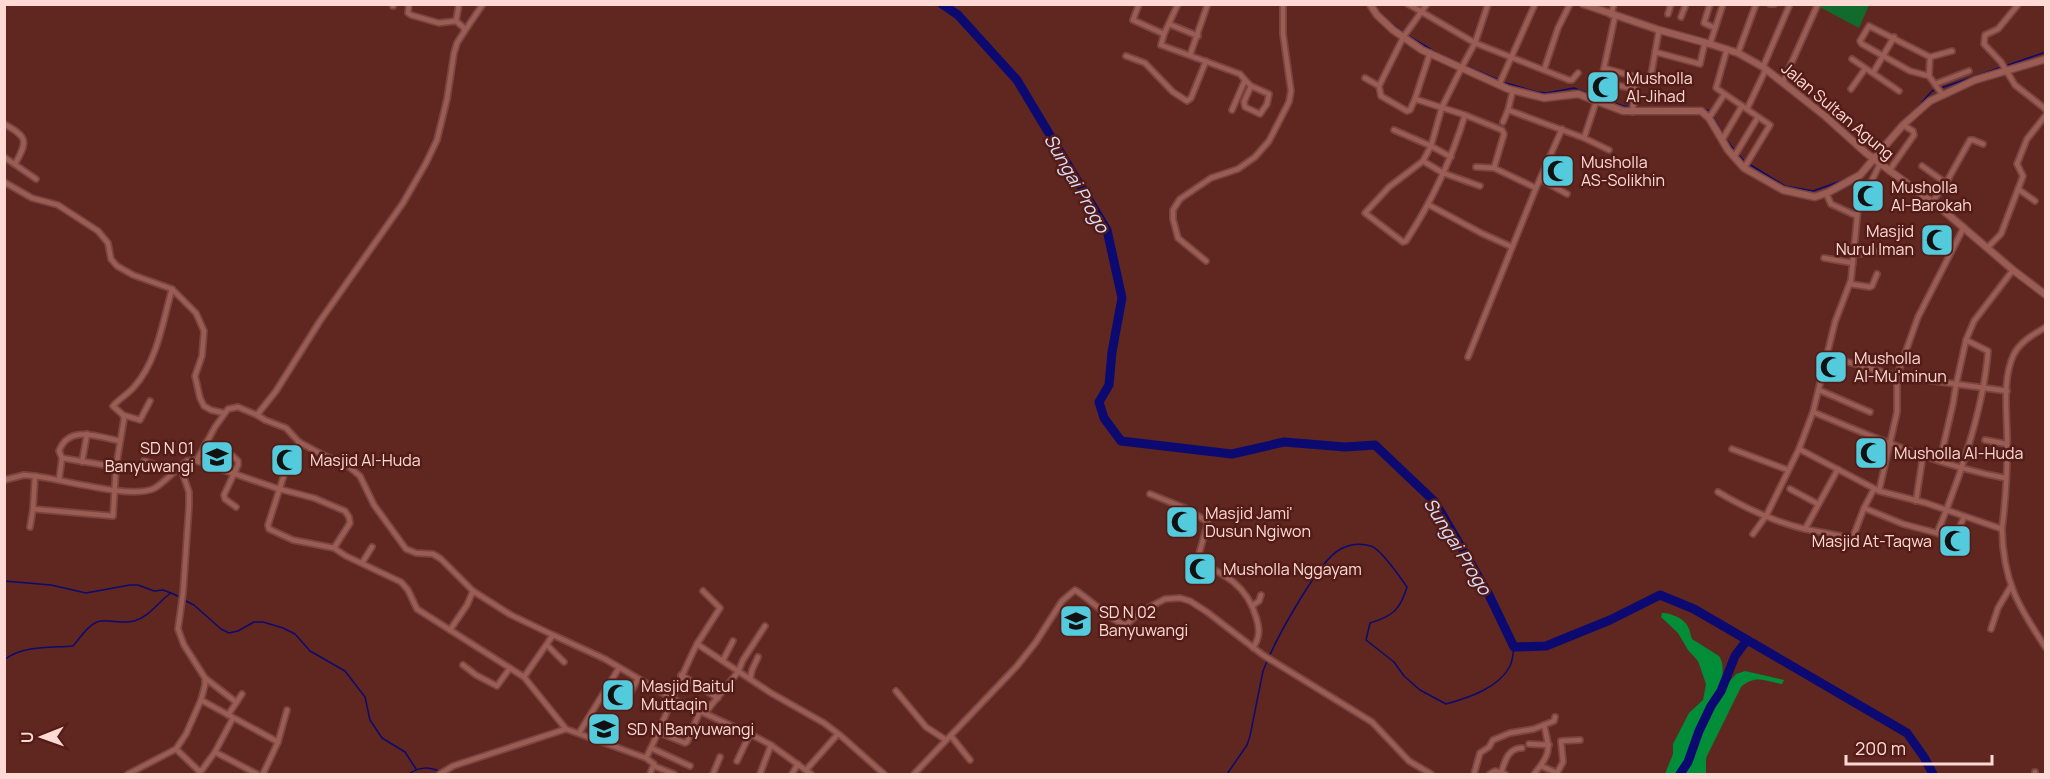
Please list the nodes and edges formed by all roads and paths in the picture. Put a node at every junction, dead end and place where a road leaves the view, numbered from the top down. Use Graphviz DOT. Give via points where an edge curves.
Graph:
graph roads {
  1 [pos="409,4"];
  2 [pos="459,4"];
  3 [pos="483,4"];
  4 [pos="1139,4"];
  5 [pos="1178,4"];
  6 [pos="1283,4"];
  7 [pos="1370,4"];
  8 [pos="1408,4"];
  9 [pos="1427,4"];
  10 [pos="1488,4"];
  11 [pos="1535,4"];
  12 [pos="1570,4"];
  13 [pos="1583,4"];
  14 [pos="1614,4"];
  15 [pos="1671,4"];
  16 [pos="1686,4"];
  17 [pos="1710,4"];
  18 [pos="1723,4"];
  19 [pos="1756,4"];
  20 [pos="1790,4"];
  21 [pos="1207,6"];
  22 [pos="1817,6"];
  23 [pos="2017,6"];
  24 [pos="1421,13"];
  25 [pos="1668,14"];
  26 [pos="1613,16"];
  27 [pos="1681,17"];
  28 [pos="456,21"];
  29 [pos="1169,24"];
  30 [pos="1715,28"];
  31 [pos="1659,30"];
  32 [pos="464,32"];
  33 [pos="1164,34"];
  34 [pos="1197,36"];
  35 [pos="1405,36"];
  36 [pos="1894,38"];
  37 [pos="1475,43"];
  38 [pos="1707,43"];
  39 [pos="1727,49"];
  40 [pos="1952,51"];
  41 [pos="1654,52"];
  42 [pos="1430,53"];
  43 [pos="1738,53"];
  44 [pos="1190,55"];
  45 [pos="1126,56"];
  46 [pos="1884,56"];
  47 [pos="1929,57"];
  48 [pos="1511,58"];
  49 [pos="1852,58"];
  50 [pos="1206,61"];
  51 [pos="2044,61"];
  52 [pos="1462,66"];
  53 [pos="1604,68"];
  54 [pos="1765,68"];
  55 [pos="1865,69"];
  56 [pos="2005,69"];
  57 [pos="1544,70"];
  58 [pos="1969,71"];
  59 [pos="1578,73"];
  60 [pos="1873,73"];
  61 [pos="1929,76"];
  62 [pos="1365,78"];
  63 [pos="1245,80"];
  64 [pos="1500,82"];
  65 [pos="1600,82"];
  66 [pos="1782,82"];
  67 [pos="1251,86"];
  68 [pos="1379,86"];
  69 [pos="1851,89"];
  70 [pos="1513,90"];
  71 [pos="1939,90"];
  72 [pos="1899,91"];
  73 [pos="1724,95"];
  74 [pos="1598,98"];
  75 [pos="1415,99"];
  76 [pos="1442,107"];
  77 [pos="1745,108"];
  78 [pos="1232,110"];
  79 [pos="1508,110"];
  80 [pos="1632,112"];
  81 [pos="2046,112"];
  82 [pos="1465,115"];
  83 [pos="1758,117"];
  84 [pos="1709,118"];
  85 [pos="1503,122"];
  86 [pos="4,124"];
  87 [pos="1903,125"];
  88 [pos="1562,129"];
  89 [pos="1395,130"];
  90 [pos="1584,138"];
  91 [pos="1722,140"];
  92 [pos="1983,144"];
  93 [pos="1431,146"];
  94 [pos="1609,150"];
  95 [pos="1870,156"];
  96 [pos="4,157"];
  97 [pos="1450,157"];
  98 [pos="1734,157"];
  99 [pos="1423,161"];
  100 [pos="15,164"];
  101 [pos="1880,164"];
  102 [pos="1922,166"];
  103 [pos="1476,167"];
  104 [pos="1494,168"];
  105 [pos="1744,168"];
  106 [pos="1889,171"];
  107 [pos="1443,173"];
  108 [pos="36,178"];
  109 [pos="1540,179"];
  110 [pos="4,182"];
  111 [pos="1946,183"];
  112 [pos="1480,186"];
  113 [pos="1536,188"];
  114 [pos="2018,189"];
  115 [pos="1826,193"];
  116 [pos="1567,194"];
  117 [pos="2035,201"];
  118 [pos="1932,202"];
  119 [pos="1429,205"];
  120 [pos="1857,216"];
  121 [pos="1964,227"];
  122 [pos="1512,247"];
  123 [pos="1988,248"];
  124 [pos="1892,249"];
  125 [pos="1854,255"];
  126 [pos="1824,258"];
  127 [pos="1206,261"];
  128 [pos="1853,263"];
  129 [pos="2013,270"];
  130 [pos="1877,274"];
  131 [pos="1850,284"];
  132 [pos="172,290"];
  133 [pos="2046,295"];
  134 [pos="2046,327"];
  135 [pos="1966,340"];
  136 [pos="1827,356"];
  137 [pos="1468,357"];
  138 [pos="1897,376"];
  139 [pos="1956,384"];
  140 [pos="1982,387"];
  141 [pos="1819,390"];
  142 [pos="2007,391"];
  143 [pos="150,401"];
  144 [pos="1813,412"];
  145 [pos="1870,412"];
  146 [pos="224,413"];
  147 [pos="123,415"];
  148 [pos="257,415"];
  149 [pos="87,434"];
  150 [pos="120,441"];
  151 [pos="1985,441"];
  152 [pos="299,442"];
  153 [pos="206,443"];
  154 [pos="1891,444"];
  155 [pos="2007,444"];
  156 [pos="1732,449"];
  157 [pos="1799,449"];
  158 [pos="1923,456"];
  159 [pos="62,458"];
  160 [pos="197,460"];
  161 [pos="1940,460"];
  162 [pos="144,461"];
  163 [pos="82,462"];
  164 [pos="116,466"];
  165 [pos="180,466"];
  166 [pos="1961,468"];
  167 [pos="174,470"];
  168 [pos="1788,470"];
  169 [pos="1838,470"];
  170 [pos="235,474"];
  171 [pos="35,476"];
  172 [pos="2005,478"];
  173 [pos="4,480"];
  174 [pos="59,480"];
  175 [pos="279,489"];
  176 [pos="1790,489"];
  177 [pos="114,490"];
  178 [pos="1877,490"];
  179 [pos="1718,492"];
  180 [pos="1150,495"];
  181 [pos="1916,501"];
  182 [pos="1818,504"];
  183 [pos="236,507"];
  184 [pos="1864,508"];
  185 [pos="33,509"];
  186 [pos="1947,510"];
  187 [pos="1766,516"];
  188 [pos="1964,517"];
  189 [pos="30,527"];
  190 [pos="1805,529"];
  191 [pos="2002,529"];
  192 [pos="1753,534"];
  193 [pos="1937,534"];
  194 [pos="372,547"];
  195 [pos="334,548"];
  196 [pos="362,563"];
  197 [pos="2011,586"];
  198 [pos="473,591"];
  199 [pos="703,591"];
  200 [pos="1261,595"];
  201 [pos="1252,606"];
  202 [pos="765,626"];
  203 [pos="1991,629"];
  204 [pos="450,630"];
  205 [pos="554,635"];
  206 [pos="733,641"];
  207 [pos="697,644"];
  208 [pos="547,645"];
  209 [pos="1253,648"];
  210 [pos="2046,648"];
  211 [pos="758,657"];
  212 [pos="723,660"];
  213 [pos="564,662"];
  214 [pos="464,665"];
  215 [pos="510,668"];
  216 [pos="619,668"];
  217 [pos="738,672"];
  218 [pos="681,675"];
  219 [pos="524,677"];
  220 [pos="205,678"];
  221 [pos="638,679"];
  222 [pos="750,679"];
  223 [pos="896,690"];
  224 [pos="242,694"];
  225 [pos="718,698"];
  226 [pos="627,699"];
  227 [pos="673,699"];
  228 [pos="201,700"];
  229 [pos="236,702"];
  230 [pos="287,710"];
  231 [pos="702,712"];
  232 [pos="230,716"];
  233 [pos="1555,717"];
  234 [pos="1544,725"];
  235 [pos="566,729"];
  236 [pos="658,732"];
  237 [pos="579,733"];
  238 [pos="750,734"];
  239 [pos="838,734"];
  240 [pos="951,736"];
  241 [pos="946,740"];
  242 [pos="1580,740"];
  243 [pos="278,742"];
  244 [pos="1529,744"];
  245 [pos="771,745"];
  246 [pos="1548,745"];
  247 [pos="651,748"];
  248 [pos="1522,748"];
  249 [pos="176,749"];
  250 [pos="215,752"];
  251 [pos="720,757"];
  252 [pos="646,758"];
  253 [pos="970,760"];
  254 [pos="736,761"];
  255 [pos="798,764"];
  256 [pos="654,766"];
  257 [pos="690,766"];
  258 [pos="1541,766"];
  259 [pos="806,770"];
  260 [pos="128,774"];
  261 [pos="257,774"];
  262 [pos="263,774"];
  263 [pos="440,774"];
  264 [pos="650,774"];
  265 [pos="674,774"];
  266 [pos="713,774"];
  267 [pos="760,774"];
  268 [pos="792,774"];
  269 [pos="811,774"];
  270 [pos="884,774"];
  271 [pos="914,774"];
  272 [pos="1431,774"];
  273 [pos="1474,774"];
  274 [pos="1490,774"];
  275 [pos="1503,774"];
  276 [pos="1534,774"];
  1 -- 28 [label="street" via="411,15 439,22"];
  2 -- 28 [label="street"];
  3 -- 32 [label="street"];
  4 -- 33 [label="street" via="1133,20"];
  5 -- 29 [label="street"];
  6 -- 127 [label="street" via="1291,91 1269,141 1255,158 1211,178 1180,199 1173,210 1178,238"];
  7 -- 35 [label="street" via="1382,21"];
  8 -- 24 [label="street"];
  9 -- 24 [label="street"];
  10 -- 37 [label="street"];
  11 -- 48 [label="street"];
  12 -- 57 [label="street"];
  13 -- 26 [label="street, Jalan Sultan Agung"];
  14 -- 26 [label="street"];
  15 -- 25 [label="street"];
  16 -- 27 [label="street"];
  17 -- 30 [label="street" via="1704,23"];
  18 -- 30 [label="street"];
  19 -- 43 [label="street"];
  20 -- 54 [label="street"];
  21 -- 34 [label="street"];
  22 -- 66 [label="street"];
  23 -- 56 [label="street" via="1998,29 1984,38 1983,44"];
  24 -- 35 [label="street"];
  24 -- 37 [label="street"];
  26 -- 31 [label="street, Jalan Sultan Agung"];
  26 -- 53 [label="street"];
  28 -- 32 [label="street"];
  29 -- 33 [label="street"];
  29 -- 34 [label="street"];
  30 -- 38 [label="street"];
  31 -- 38 [label="street, Jalan Sultan Agung"];
  31 -- 41 [label="street"];
  32 -- 148 [label="street" via="455,48 437,140 426,163 403,203"];
  33 -- 44 [label="street" via="1162,46"];
  34 -- 44 [label="street"];
  35 -- 42 [label="street"];
  35 -- 68 [label="street"];
  36 -- 46 [label="street"];
  36 -- 46 [label="street" via="1870,25 1861,39 1861,43"];
  36 -- 47 [label="street"];
  37 -- 48 [label="street"];
  37 -- 52 [label="street"];
  38 -- 39 [label="street, Jalan Sultan Agung"];
  38 -- 41 [label="street" via="1700,64"];
  39 -- 43 [label="street, Jalan Sultan Agung"];
  39 -- 73 [label="street" via="1715,87"];
  40 -- 47 [label="street"];
  41 -- 53 [label="street" via="1650,81"];
  42 -- 52 [label="street"];
  42 -- 75 [label="street"];
  43 -- 54 [label="street, Jalan Sultan Agung"];
  44 -- 50 [label="street"];
  45 -- 50 [label="street" via="1144,63 1187,101"];
  46 -- 60 [label="street"];
  46 -- 61 [label="street"];
  47 -- 61 [label="street"];
  48 -- 57 [label="street"];
  48 -- 64 [label="street"];
  49 -- 55 [label="street"];
  50 -- 63 [label="street" via="1240,74"];
  51 -- 56 [label="street"];
  52 -- 64 [label="street"];
  52 -- 76 [label="street"];
  53 -- 65 [label="street"];
  54 -- 66 [label="street, Jalan Sultan Agung"];
  54 -- 77 [label="street"];
  55 -- 60 [label="street"];
  55 -- 69 [label="street"];
  56 -- 71 [label="street"];
  56 -- 81 [label="street" via="2015,86"];
  57 -- 59 [label="street" via="1570,80"];
  58 -- 71 [label="street"];
  60 -- 72 [label="street"];
  61 -- 71 [label="street"];
  62 -- 68 [label="street"];
  63 -- 67 [label="street"];
  63 -- 78 [label="street"];
  64 -- 70 [label="street"];
  65 -- 74 [label="street"];
  65 -- 80 [label="street" via="1636,89"];
  66 -- 95 [label="street, Jalan Sultan Agung"];
  67 -- 67 [label="street" via="1269,95 1260,114 1245,106"];
  68 -- 75 [label="street" via="1381,96 1407,111"];
  70 -- 74 [label="street" via="1544,98 1578,94"];
  70 -- 79 [label="street"];
  71 -- 87 [label="street"];
  73 -- 77 [label="street"];
  73 -- 84 [label="street"];
  74 -- 80 [label="street"];
  74 -- 90 [label="street"];
  75 -- 76 [label="street"];
  76 -- 82 [label="street"];
  76 -- 93 [label="street"];
  77 -- 83 [label="street"];
  77 -- 91 [label="street"];
  79 -- 85 [label="street"];
  79 -- 88 [label="street"];
  80 -- 84 [label="street" via="1697,110"];
  81 -- 114 [label="street" via="2018,162 2023,176"];
  82 -- 97 [label="street"];
  82 -- 104 [label="street" via="1503,131"];
  83 -- 98 [label="street"];
  83 -- 105 [label="street" via="1770,126"];
  84 -- 91 [label="street"];
  86 -- 100 [label="street" via="24,140"];
  87 -- 95 [label="street"];
  87 -- 106 [label="street" via="1914,135"];
  88 -- 90 [label="street"];
  88 -- 109 [label="street"];
  89 -- 93 [label="street"];
  90 -- 94 [label="street"];
  91 -- 98 [label="street"];
  92 -- 111 [label="street" via="1970,140"];
  93 -- 97 [label="street"];
  93 -- 99 [label="street"];
  95 -- 101 [label="street, Jalan Sultan Agung"];
  95 -- 115 [label="street" via="1860,175"];
  96 -- 100 [label="street"];
  97 -- 107 [label="street"];
  98 -- 105 [label="street"];
  99 -- 107 [label="street"];
  99 -- 119 [label="street" via="1389,187 1365,213 1404,242"];
  100 -- 108 [label="street"];
  101 -- 106 [label="street, Jalan Sultan Agung"];
  101 -- 120 [label="street"];
  102 -- 111 [label="street"];
  103 -- 104 [label="street"];
  104 -- 113 [label="street"];
  105 -- 115 [label="street" via="1788,192 1811,197"];
  106 -- 118 [label="street, Jalan Sultan Agung"];
  107 -- 112 [label="street"];
  107 -- 119 [label="street"];
  109 -- 113 [label="street"];
  109 -- 116 [label="street"];
  110 -- 132 [label="street" via="32,198 58,205 98,231 108,243 114,264 121,269"];
  111 -- 118 [label="street"];
  113 -- 122 [label="street"];
  114 -- 117 [label="street"];
  114 -- 123 [label="street" via="2001,234"];
  115 -- 120 [label="street" via="1831,204"];
  118 -- 121 [label="street, Jalan Sultan Agung"];
  119 -- 122 [label="street"];
  120 -- 125 [label="street"];
  121 -- 123 [label="street, Jalan Sultan Agung"];
  121 -- 138 [label="street" via="1918,317"];
  122 -- 137 [label="street"];
  123 -- 129 [label="street, Jalan Sultan Agung"];
  124 -- 125 [label="street"];
  125 -- 128 [label="street"];
  126 -- 128 [label="street"];
  128 -- 131 [label="street"];
  129 -- 133 [label="street, Jalan Sultan Agung"];
  129 -- 135 [label="street" via="1974,321"];
  130 -- 131 [label="street" via="1870,287"];
  131 -- 136 [label="street"];
  132 -- 146 [label="street" via="196,313 204,331 195,376 200,398 204,406"];
  132 -- 147 [label="street" via="146,368 134,387 113,406"];
  134 -- 142 [label="street" via="2015,352"];
  135 -- 139 [label="street"];
  135 -- 140 [label="street" via="1988,351"];
  136 -- 138 [label="street"];
  136 -- 141 [label="street"];
  138 -- 139 [label="street"];
  138 -- 154 [label="street" via="1897,412"];
  139 -- 140 [label="street"];
  139 -- 161 [label="street"];
  140 -- 142 [label="street"];
  140 -- 166 [label="street"];
  141 -- 144 [label="street"];
  141 -- 145 [label="street"];
  142 -- 155 [label="street"];
  143 -- 147 [label="street" via="142,419"];
  144 -- 154 [label="street"];
  144 -- 157 [label="street"];
  146 -- 148 [label="street" via="238,407"];
  146 -- 153 [label="street"];
  147 -- 150 [label="street"];
  148 -- 152 [label="street" via="286,428"];
  149 -- 150 [label="street"];
  149 -- 159 [label="street" via="69,436 59,451"];
  149 -- 163 [label="street"];
  150 -- 164 [label="street"];
  151 -- 155 [label="street"];
  152 -- 175 [label="street"];
  152 -- 198 [label="street" via="355,471 406,549 441,559"];
  153 -- 160 [label="street"];
  153 -- 170 [label="street" via="236,458 239,463"];
  154 -- 158 [label="street"];
  154 -- 178 [label="street"];
  155 -- 172 [label="street"];
  156 -- 168 [label="street"];
  157 -- 168 [label="street"];
  157 -- 169 [label="street"];
  158 -- 161 [label="street"];
  158 -- 181 [label="street"];
  159 -- 163 [label="street"];
  159 -- 174 [label="street"];
  160 -- 165 [label="street"];
  160 -- 170 [label="street"];
  161 -- 166 [label="street"];
  162 -- 167 [label="street"];
  163 -- 164 [label="street"];
  164 -- 177 [label="street"];
  165 -- 167 [label="street"];
  165 -- 220 [label="street" via="189,492 178,629"];
  166 -- 172 [label="street"];
  166 -- 186 [label="street"];
  167 -- 177 [label="street" via="148,490"];
  168 -- 187 [label="street"];
  169 -- 178 [label="street"];
  169 -- 182 [label="street"];
  170 -- 175 [label="street"];
  170 -- 183 [label="street" via="224,495"];
  171 -- 173 [label="street"];
  171 -- 174 [label="street"];
  171 -- 185 [label="street"];
  172 -- 191 [label="street"];
  174 -- 177 [label="street"];
  175 -- 195 [label="street" via="269,529 293,540"];
  175 -- 195 [label="street" via="314,498 347,514 350,523"];
  176 -- 182 [label="street"];
  177 -- 185 [label="street" via="112,516"];
  178 -- 181 [label="street"];
  178 -- 184 [label="street"];
  179 -- 187 [label="street"];
  180 -- 201 [label="street" via="1208,522 1197,561 1228,578 1248,596"];
  181 -- 186 [label="street"];
  182 -- 190 [label="street"];
  184 -- 190 [label="street" via="1851,538"];
  184 -- 193 [label="street"];
  185 -- 189 [label="street"];
  186 -- 188 [label="street"];
  186 -- 193 [label="street"];
  187 -- 190 [label="street"];
  187 -- 192 [label="street"];
  188 -- 191 [label="street"];
  188 -- 193 [label="street" via="1954,540"];
  191 -- 197 [label="street" via="2003,555"];
  194 -- 196 [label="street"];
  195 -- 196 [label="street"];
  196 -- 204 [label="street" via="401,582 417,609"];
  197 -- 203 [label="street"];
  197 -- 210 [label="street"];
  198 -- 204 [label="street"];
  198 -- 205 [label="street" via="510,615"];
  199 -- 207 [label="street" via="720,608"];
  200 -- 201 [label="street"];
  201 -- 209 [label="street" via="1259,628"];
  202 -- 217 [label="street"];
  204 -- 215 [label="street"];
  205 -- 208 [label="street"];
  205 -- 216 [label="street"];
  206 -- 212 [label="street"];
  207 -- 212 [label="street"];
  207 -- 218 [label="street"];
  208 -- 213 [label="street"];
  208 -- 219 [label="street"];
  209 -- 240 [label="street" via="1190,601 1165,599 1140,612 1126,625 1116,622 1076,590 1062,601 1017,666"];
  209 -- 272 [label="street" via="1372,722 1409,761"];
  211 -- 222 [label="street"];
  212 -- 217 [label="street"];
  214 -- 215 [label="street" via="497,686"];
  215 -- 219 [label="street"];
  216 -- 221 [label="street"];
  216 -- 237 [label="street"];
  217 -- 222 [label="street"];
  217 -- 225 [label="street"];
  218 -- 225 [label="street"];
  218 -- 227 [label="street"];
  219 -- 235 [label="street"];
  220 -- 228 [label="street"];
  220 -- 229 [label="street"];
  221 -- 226 [label="street"];
  221 -- 227 [label="street"];
  222 -- 239 [label="street"];
  223 -- 241 [label="street" via="926,727"];
  224 -- 229 [label="street"];
  225 -- 231 [label="street"];
  227 -- 231 [label="street"];
  227 -- 236 [label="street"];
  228 -- 232 [label="street"];
  228 -- 249 [label="street"];
  229 -- 232 [label="street"];
  230 -- 243 [label="street"];
  231 -- 236 [label="street" via="685,743"];
  231 -- 238 [label="street"];
  232 -- 243 [label="street"];
  232 -- 250 [label="street"];
  233 -- 234 [label="street"];
  234 -- 246 [label="street"];
  234 -- 273 [label="street" via="1493,740 1480,753"];
  235 -- 237 [label="street"];
  235 -- 263 [label="street" via="453,766"];
  236 -- 247 [label="street"];
  237 -- 252 [label="street"];
  238 -- 245 [label="street"];
  238 -- 254 [label="street"];
  239 -- 259 [label="street"];
  239 -- 270 [label="street"];
  240 -- 241 [label="street"];
  240 -- 253 [label="street"];
  241 -- 271 [label="street"];
  242 -- 258 [label="street" via="1561,741 1563,762 1557,773"];
  243 -- 262 [label="street"];
  244 -- 246 [label="street"];
  245 -- 255 [label="street"];
  245 -- 267 [label="street"];
  246 -- 258 [label="street"];
  247 -- 252 [label="street"];
  247 -- 257 [label="street"];
  248 -- 275 [label="street" via="1511,752"];
  249 -- 250 [label="street" via="199,771"];
  249 -- 260 [label="street"];
  250 -- 261 [label="street"];
  251 -- 266 [label="street"];
  252 -- 256 [label="street"];
  255 -- 259 [label="street"];
  255 -- 268 [label="street"];
  256 -- 264 [label="street"];
  256 -- 265 [label="street"];
  258 -- 276 [label="street"];
  259 -- 269 [label="street"];
  274 -- 275 [label="street"];
}
